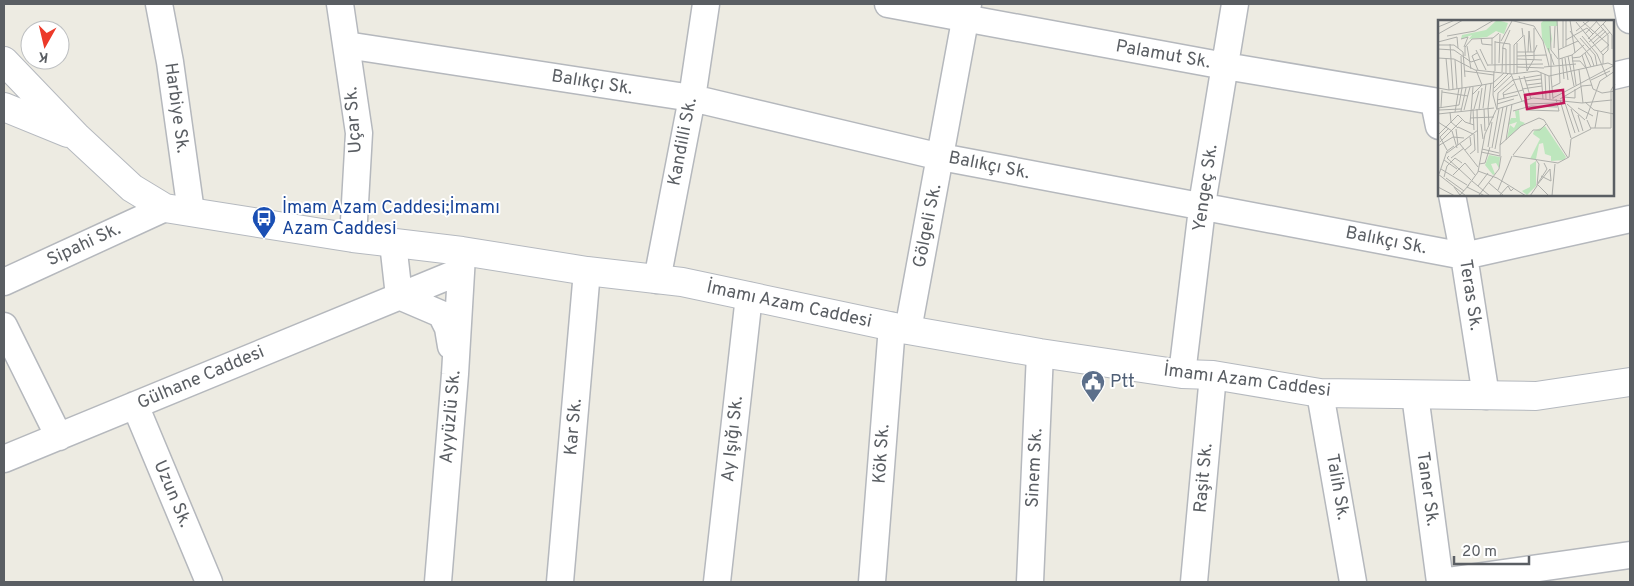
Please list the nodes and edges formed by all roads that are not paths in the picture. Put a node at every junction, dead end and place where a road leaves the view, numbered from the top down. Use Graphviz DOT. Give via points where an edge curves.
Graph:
graph roads {
  1 [pos="159,4"];
  2 [pos="340,4"];
  3 [pos="706,4"];
  4 [pos="888,4"];
  5 [pos="1235,4"];
  6 [pos="1627,4"];
  7 [pos="967,11"];
  8 [pos="1630,20"];
  9 [pos="346,45"];
  10 [pos="4,61"];
  11 [pos="1225,66"];
  12 [pos="1630,72"];
  13 [pos="1614,76"];
  14 [pos="692,98"];
  15 [pos="4,107"];
  16 [pos="1437,110"];
  17 [pos="76,136"];
  18 [pos="941,157"];
  19 [pos="1452,196"];
  20 [pos="1202,206"];
  21 [pos="178,210"];
  22 [pos="1630,219"];
  23 [pos="353,238"];
  24 [pos="393,243"];
  25 [pos="1464,256"];
  26 [pos="462,261"];
  27 [pos="587,271"];
  28 [pos="9,275"];
  29 [pos="657,280"];
  30 [pos="399,296"];
  31 [pos="749,296"];
  32 [pos="4,326"];
  33 [pos="900,328"];
  34 [pos="1040,353"];
  35 [pos="455,374"];
  36 [pos="1182,374"];
  37 [pos="1213,375"];
  38 [pos="1630,382"];
  39 [pos="1320,393"];
  40 [pos="1414,395"];
  41 [pos="1486,396"];
  42 [pos="135,405"];
  43 [pos="59,437"];
  44 [pos="4,459"];
  45 [pos="1630,555"];
  46 [pos="209,582"];
  47 [pos="438,582"];
  48 [pos="560,582"];
  49 [pos="717,582"];
  50 [pos="872,582"];
  51 [pos="1030,582"];
  52 [pos="1194,582"];
  53 [pos="1353,582"];
  54 [pos="1440,582"];
  1 -- 21 [label="street, Harbiye Sk." via="170,62"];
  2 -- 9 [label="street, Uçar Sk."];
  3 -- 14 [label="street, Kandilli Sk."];
  4 -- 7 [label="street, Palamut Sk."];
  5 -- 11 [label="street, Yengeç Sk."];
  6 -- 8 [label="street"];
  7 -- 11 [label="street, Palamut Sk."];
  7 -- 18 [label="street, Gölgeli Sk."];
  9 -- 14 [label="street, Balıkçı Sk."];
  9 -- 23 [label="street, Uçar Sk." via="359,133"];
  10 -- 17 [label="street, İmamı Azam Caddesi"];
  11 -- 16 [label="street, Palamut Sk."];
  11 -- 20 [label="street, Yengeç Sk."];
  12 -- 13 [label="street"];
  14 -- 18 [label="street, Balıkçı Sk."];
  14 -- 29 [label="street, Kandilli Sk."];
  15 -- 17 [label="street"];
  17 -- 21 [label="street, İmamı Azam Caddesi" via="132,188"];
  18 -- 20 [label="street, Balıkçı Sk."];
  18 -- 33 [label="street, Gölgeli Sk."];
  19 -- 25 [label="street, Teras Sk."];
  20 -- 25 [label="street, Balıkçı Sk."];
  20 -- 36 [label="street, Yengeç Sk."];
  21 -- 23 [label="street, İmamı Azam Caddesi"];
  21 -- 28 [label="street, Sipahi Sk."];
  22 -- 25 [label="street, Balıkçı Sk."];
  23 -- 24 [label="street, İmamı Azam Caddesi"];
  24 -- 26 [label="street, İmamı Azam Caddesi"];
  24 -- 30 [label="street"];
  25 -- 41 [label="street, Teras Sk."];
  26 -- 27 [label="street, İmamı Azam Caddesi"];
  26 -- 30 [label="street, Gülhane Caddesi"];
  26 -- 35 [label="street, Ayyüzlü Sk."];
  27 -- 29 [label="street, İmamı Azam Caddesi"];
  27 -- 48 [label="street, Kar Sk."];
  29 -- 31 [label="street, İmamı Azam Caddesi"];
  30 -- 35 [label="street" via="441,314 448,328"];
  30 -- 42 [label="street, Gülhane Caddesi"];
  31 -- 33 [label="street, İmamı Azam Caddesi"];
  31 -- 49 [label="street, Ay Işığı Sk."];
  32 -- 43 [label="street"];
  33 -- 34 [label="street, İmamı Azam Caddesi"];
  33 -- 50 [label="street, Kök Sk."];
  34 -- 36 [label="street, İmamı Azam Caddesi"];
  34 -- 51 [label="street, Sinem Sk."];
  35 -- 47 [label="street, Ayyüzlü Sk."];
  36 -- 37 [label="street, İmamı Azam Caddesi"];
  37 -- 39 [label="street, İmamı Azam Caddesi"];
  37 -- 52 [label="street, Raşit Sk."];
  38 -- 41 [label="street, İmamı Azam Caddesi" via="1536,396"];
  39 -- 40 [label="street, İmamı Azam Caddesi"];
  39 -- 53 [label="street, Talih Sk."];
  40 -- 41 [label="street, İmamı Azam Caddesi"];
  40 -- 54 [label="street, Taner Sk."];
  42 -- 43 [label="street, Gülhane Caddesi"];
  42 -- 46 [label="street, Uzun Sk."];
  43 -- 44 [label="street, Gülhane Caddesi"];
  45 -- 54 [label="street"];
}
